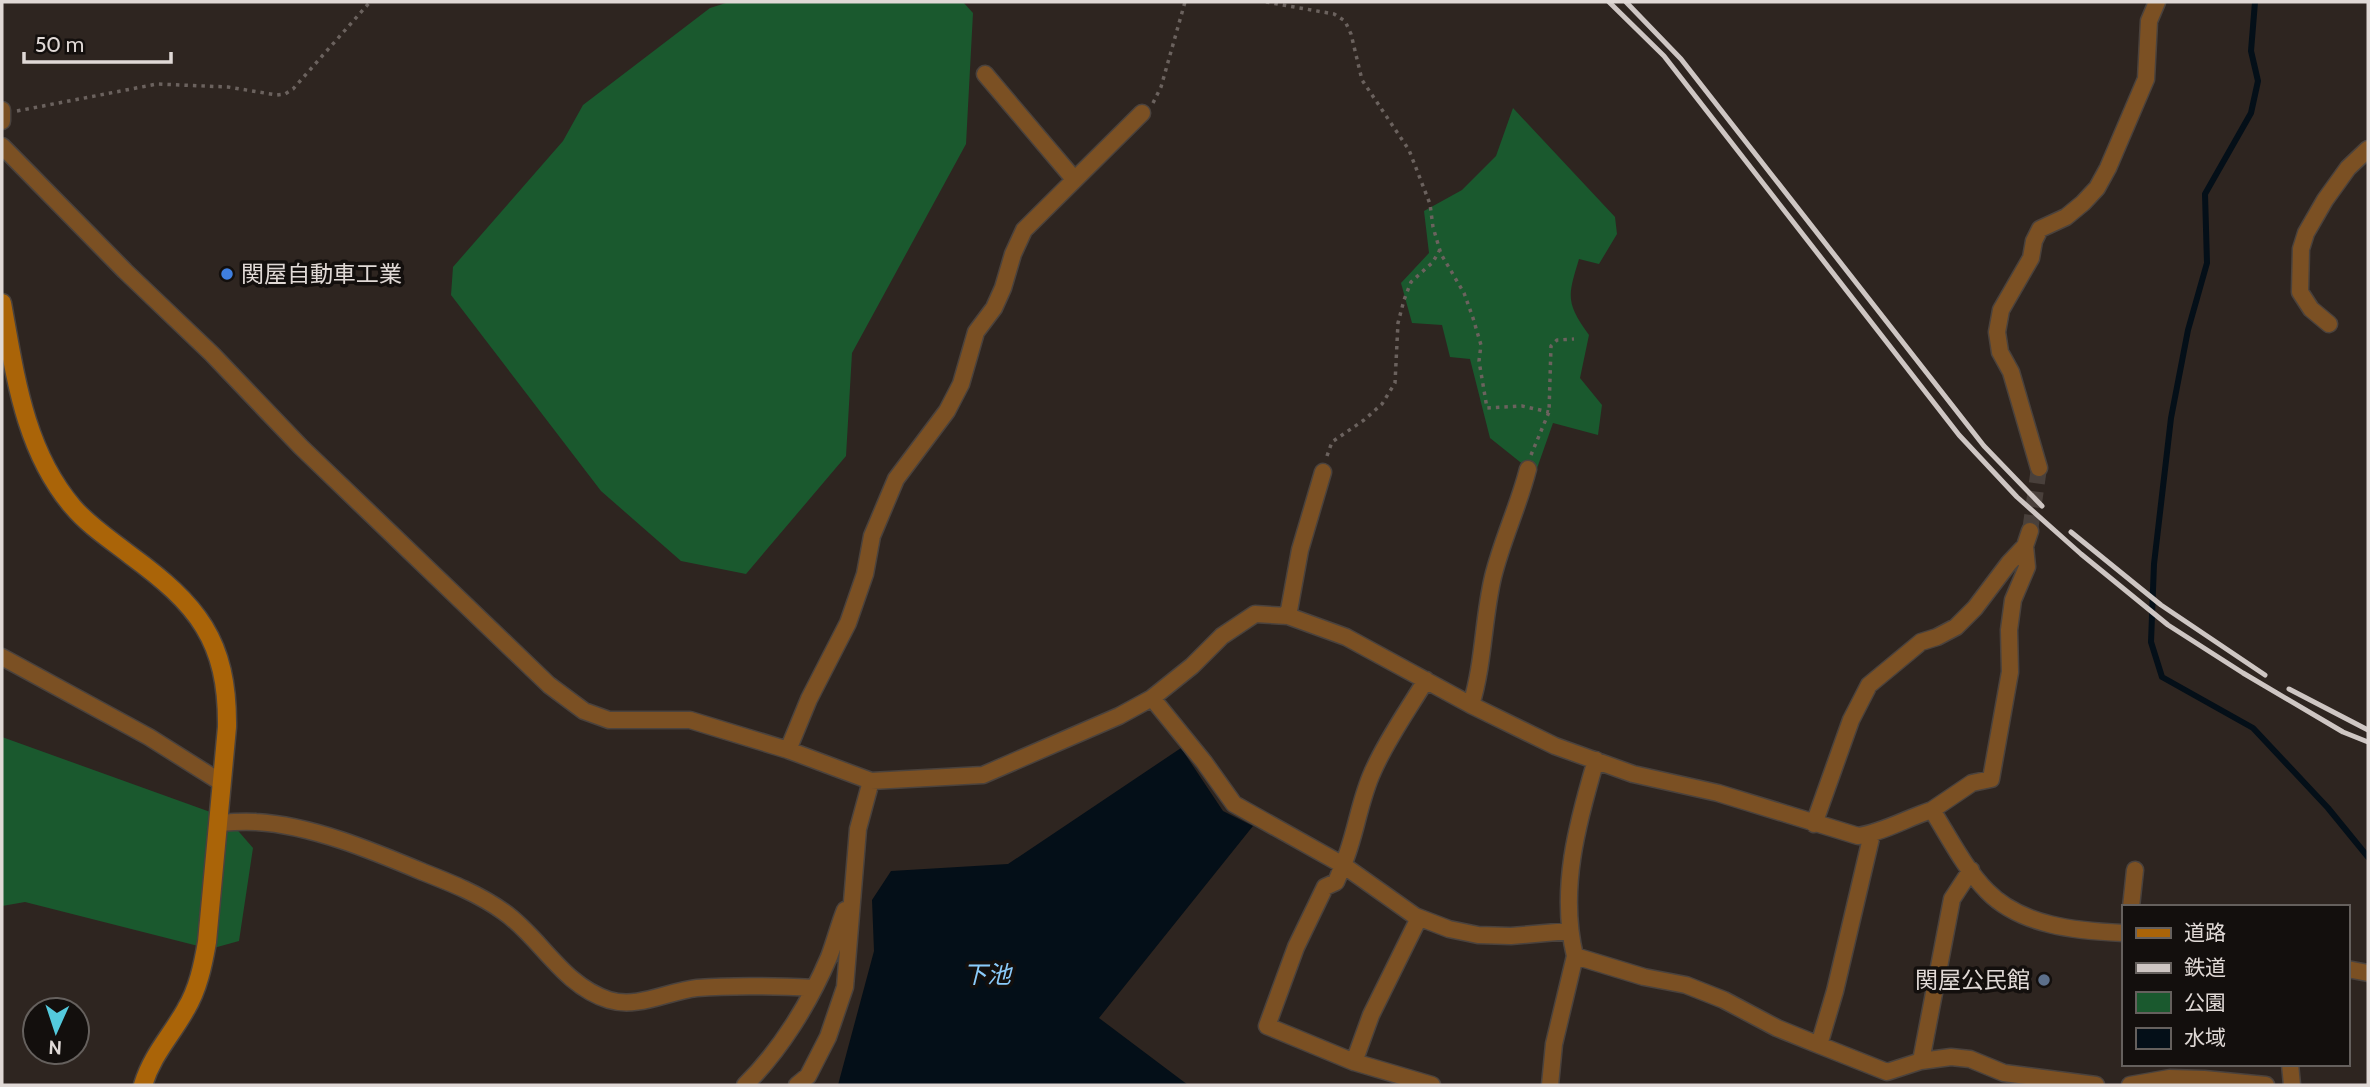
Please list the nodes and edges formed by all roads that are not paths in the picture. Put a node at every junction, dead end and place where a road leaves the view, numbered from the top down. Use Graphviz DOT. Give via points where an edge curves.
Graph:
graph roads {
  1 [pos="2157,2"];
  2 [pos="985,74"];
  3 [pos="1142,113"];
  4 [pos="2,146"];
  5 [pos="2368,149"];
  6 [pos="1074,179"];
  7 [pos="2,303"];
  8 [pos="2329,324"];
  9 [pos="2039,468"];
  10 [pos="1528,469"];
  11 [pos="1323,472"];
  12 [pos="1288,616"];
  13 [pos="2,657"];
  14 [pos="1426,680"];
  15 [pos="1152,698"];
  16 [pos="1471,705"];
  17 [pos="788,750"];
  18 [pos="1595,760"];
  19 [pos="871,781"];
  20 [pos="222,783"];
  21 [pos="1932,810"];
  22 [pos="219,822"];
  23 [pos="1814,824"];
  24 [pos="1872,834"];
  25 [pos="1343,865"];
  26 [pos="1971,870"];
  27 [pos="2135,870"];
  28 [pos="852,892"];
  29 [pos="2131,905"];
  30 [pos="1419,918"];
  31 [pos="1569,931"];
  32 [pos="2122,933"];
  33 [pos="1575,956"];
  34 [pos="2349,969"];
  35 [pos="2368,973"];
  36 [pos="814,988"];
  37 [pos="1819,1045"];
  38 [pos="1921,1061"];
  39 [pos="1353,1062"];
  40 [pos="2290,1066"];
  41 [pos="2054,1082"];
  42 [pos="143,1085"];
  43 [pos="745,1085"];
  44 [pos="797,1085"];
  45 [pos="1432,1085"];
  46 [pos="1550,1085"];
  47 [pos="2096,1085"];
  48 [pos="2130,1085"];
  49 [pos="2266,1085"];
  50 [pos="2292,1085"];
  1 -- 9 [label="street" via="2149,21 2146,79 2108,168 2083,203 2040,229 2031,258 2001,310 2000,352 2011,372"];
  2 -- 6 [label="street"];
  3 -- 6 [label="street"];
  4 -- 17 [label="street" via="301,447 558,692 584,711 609,720 690,720"];
  5 -- 8 [label="street" via="2347,168 2325,200 2301,249 2300,292"];
  6 -- 17 [label="street" via="1024,230 1003,288 976,332 961,384 947,411 895,479 872,536 848,624"];
  7 -- 20 [label="street" via="20,399 33,440 54,479 73,507 177,593 204,624 216,649 227,700"];
  10 -- 16 [label="street" via="1492,579"];
  11 -- 12 [label="street" via="1300,550"];
  12 -- 14 [label="street" via="1346,637"];
  12 -- 15 [label="street" via="1255,614 1222,636"];
  13 -- 20 [label="street" via="149,737"];
  14 -- 16 [label="street"];
  14 -- 25 [label="street" via="1373,769"];
  15 -- 19 [label="street" via="983,775"];
  15 -- 25 [label="street" via="1234,804"];
  16 -- 18 [label="street"];
  17 -- 19 [label="street"];
  18 -- 23 [label="street"];
  18 -- 31 [label="street" via="1570,864"];
  19 -- 28 [label="street" via="858,829"];
  20 -- 22 [label="street"];
  21 -- 23 [label="street" via="1972,783 1991,779 2010,672 2013,600 2027,567 2028,538 1956,627 1921,642 1869,685 1851,720"];
  21 -- 24 [label="street"];
  21 -- 26 [label="street"];
  22 -- 36 [label="street" via="298,829 352,844 465,889 506,913 587,990 610,1000 632,1003 694,988"];
  22 -- 42 [label="street" via="203,966 185,1011 159,1048"];
  23 -- 24 [label="street" via="1851,835"];
  24 -- 37 [label="street"];
  25 -- 30 [label="street"];
  25 -- 39 [label="street" via="1336,882 1325,887 1296,947 1267,1026"];
  26 -- 32 [label="street" via="1987,892 2022,916 2080,931"];
  26 -- 38 [label="street" via="1952,899"];
  27 -- 29 [label="street"];
  28 -- 36 [label="street"];
  28 -- 44 [label="street" via="845,987 828,1037 808,1076"];
  30 -- 31 [label="street" via="1478,935"];
  30 -- 39 [label="street"];
  31 -- 33 [label="street"];
  33 -- 37 [label="street" via="1686,985"];
  33 -- 46 [label="street" via="1554,1044"];
  34 -- 35 [label="street"];
  36 -- 43 [label="street" via="772,1054"];
  37 -- 38 [label="street" via="1887,1072"];
  38 -- 41 [label="street" via="1970,1059 2004,1073"];
  39 -- 45 [label="street"];
  40 -- 50 [label="street"];
  41 -- 47 [label="street"];
  48 -- 49 [label="street" via="2170,1078"];
}
